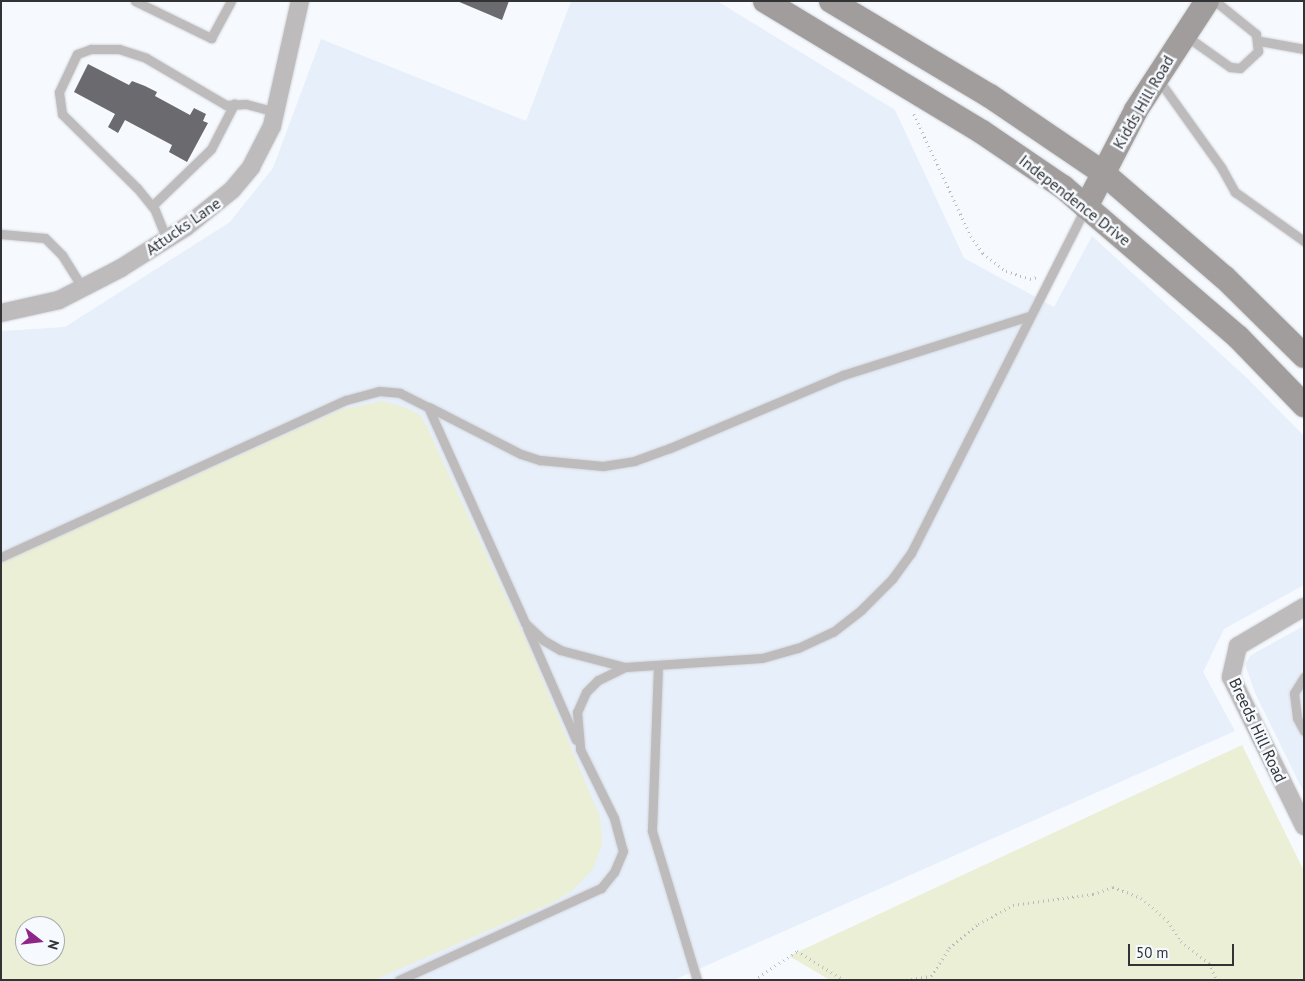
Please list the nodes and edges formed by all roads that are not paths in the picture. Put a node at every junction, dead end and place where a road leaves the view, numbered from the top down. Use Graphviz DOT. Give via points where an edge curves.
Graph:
graph roads {
  1 [pos="135,1"];
  2 [pos="230,1"];
  3 [pos="765,1"];
  4 [pos="832,1"];
  5 [pos="1207,1"];
  6 [pos="1215,1"];
  7 [pos="299,2"];
  8 [pos="1183,34"];
  9 [pos="1260,42"];
  10 [pos="1304,49"];
  11 [pos="1156,76"];
  12 [pos="234,104"];
  13 [pos="276,112"];
  14 [pos="1102,172"];
  15 [pos="152,206"];
  16 [pos="1086,207"];
  17 [pos="1,234"];
  18 [pos="167,240"];
  19 [pos="1304,241"];
  20 [pos="83,288"];
  21 [pos="1,313"];
  22 [pos="1029,316"];
  23 [pos="1304,356"];
  24 [pos="1304,405"];
  25 [pos="428,407"];
  26 [pos="1,557"];
  27 [pos="1304,607"];
  28 [pos="525,623"];
  29 [pos="658,666"];
  30 [pos="624,667"];
  31 [pos="1304,677"];
  32 [pos="1304,731"];
  33 [pos="580,749"];
  34 [pos="1304,826"];
  35 [pos="400,980"];
  36 [pos="697,980"];
  1 -- 2 [label="lane" via="209,38 214,36"];
  3 -- 16 [label="street, Independence Drive" via="1015,153"];
  4 -- 14 [label="street" via="990,96"];
  5 -- 8 [label="street, Kidds Hill Road"];
  6 -- 9 [label="lane" via="1246,24"];
  7 -- 13 [label="street, Attucks Lane"];
  8 -- 9 [label="lane" via="1230,66 1240,68 1258,51"];
  8 -- 11 [label="street, Kidds Hill Road"];
  9 -- 10 [label="lane"];
  11 -- 14 [label="street, Kidds Hill Road"];
  11 -- 19 [label="lane" via="1221,166 1235,192"];
  12 -- 13 [label="lane"];
  12 -- 15 [label="lane" via="211,148"];
  12 -- 15 [label="lane" via="226,105 146,58 119,49 90,49 77,54 59,92 62,114"];
  13 -- 18 [label="street, Attucks Lane" via="266,140 242,178 210,210"];
  14 -- 16 [label="street, Kidds Hill Road"];
  14 -- 23 [label="street" via="1225,278"];
  15 -- 18 [label="lane"];
  16 -- 22 [label="lane"];
  16 -- 24 [label="street, Independence Drive" via="1238,337"];
  17 -- 20 [label="lane" via="45,238 62,255"];
  18 -- 20 [label="street, Attucks Lane"];
  20 -- 21 [label="street, Attucks Lane" via="40,307"];
  22 -- 25 [label="lane" via="843,375 670,448 634,461 603,466 540,460 521,454"];
  22 -- 29 [label="lane" via="911,553 892,579 862,610 833,632 798,648 762,658"];
  25 -- 26 [label="lane" via="400,393 379,391 346,400"];
  25 -- 28 [label="lane"];
  27 -- 34 [label="street, Breeds Hill Road" via="1238,646 1231,677"];
  28 -- 30 [label="lane" via="560,650"];
  28 -- 33 [label="lane"];
  29 -- 30 [label="lane"];
  29 -- 36 [label="lane" via="652,831"];
  30 -- 33 [label="lane" via="598,680 586,692 578,712"];
  31 -- 32 [label="lane" via="1294,693 1297,718"];
  33 -- 35 [label="lane" via="621,837 623,850 614,872 601,888 580,900"];
}
